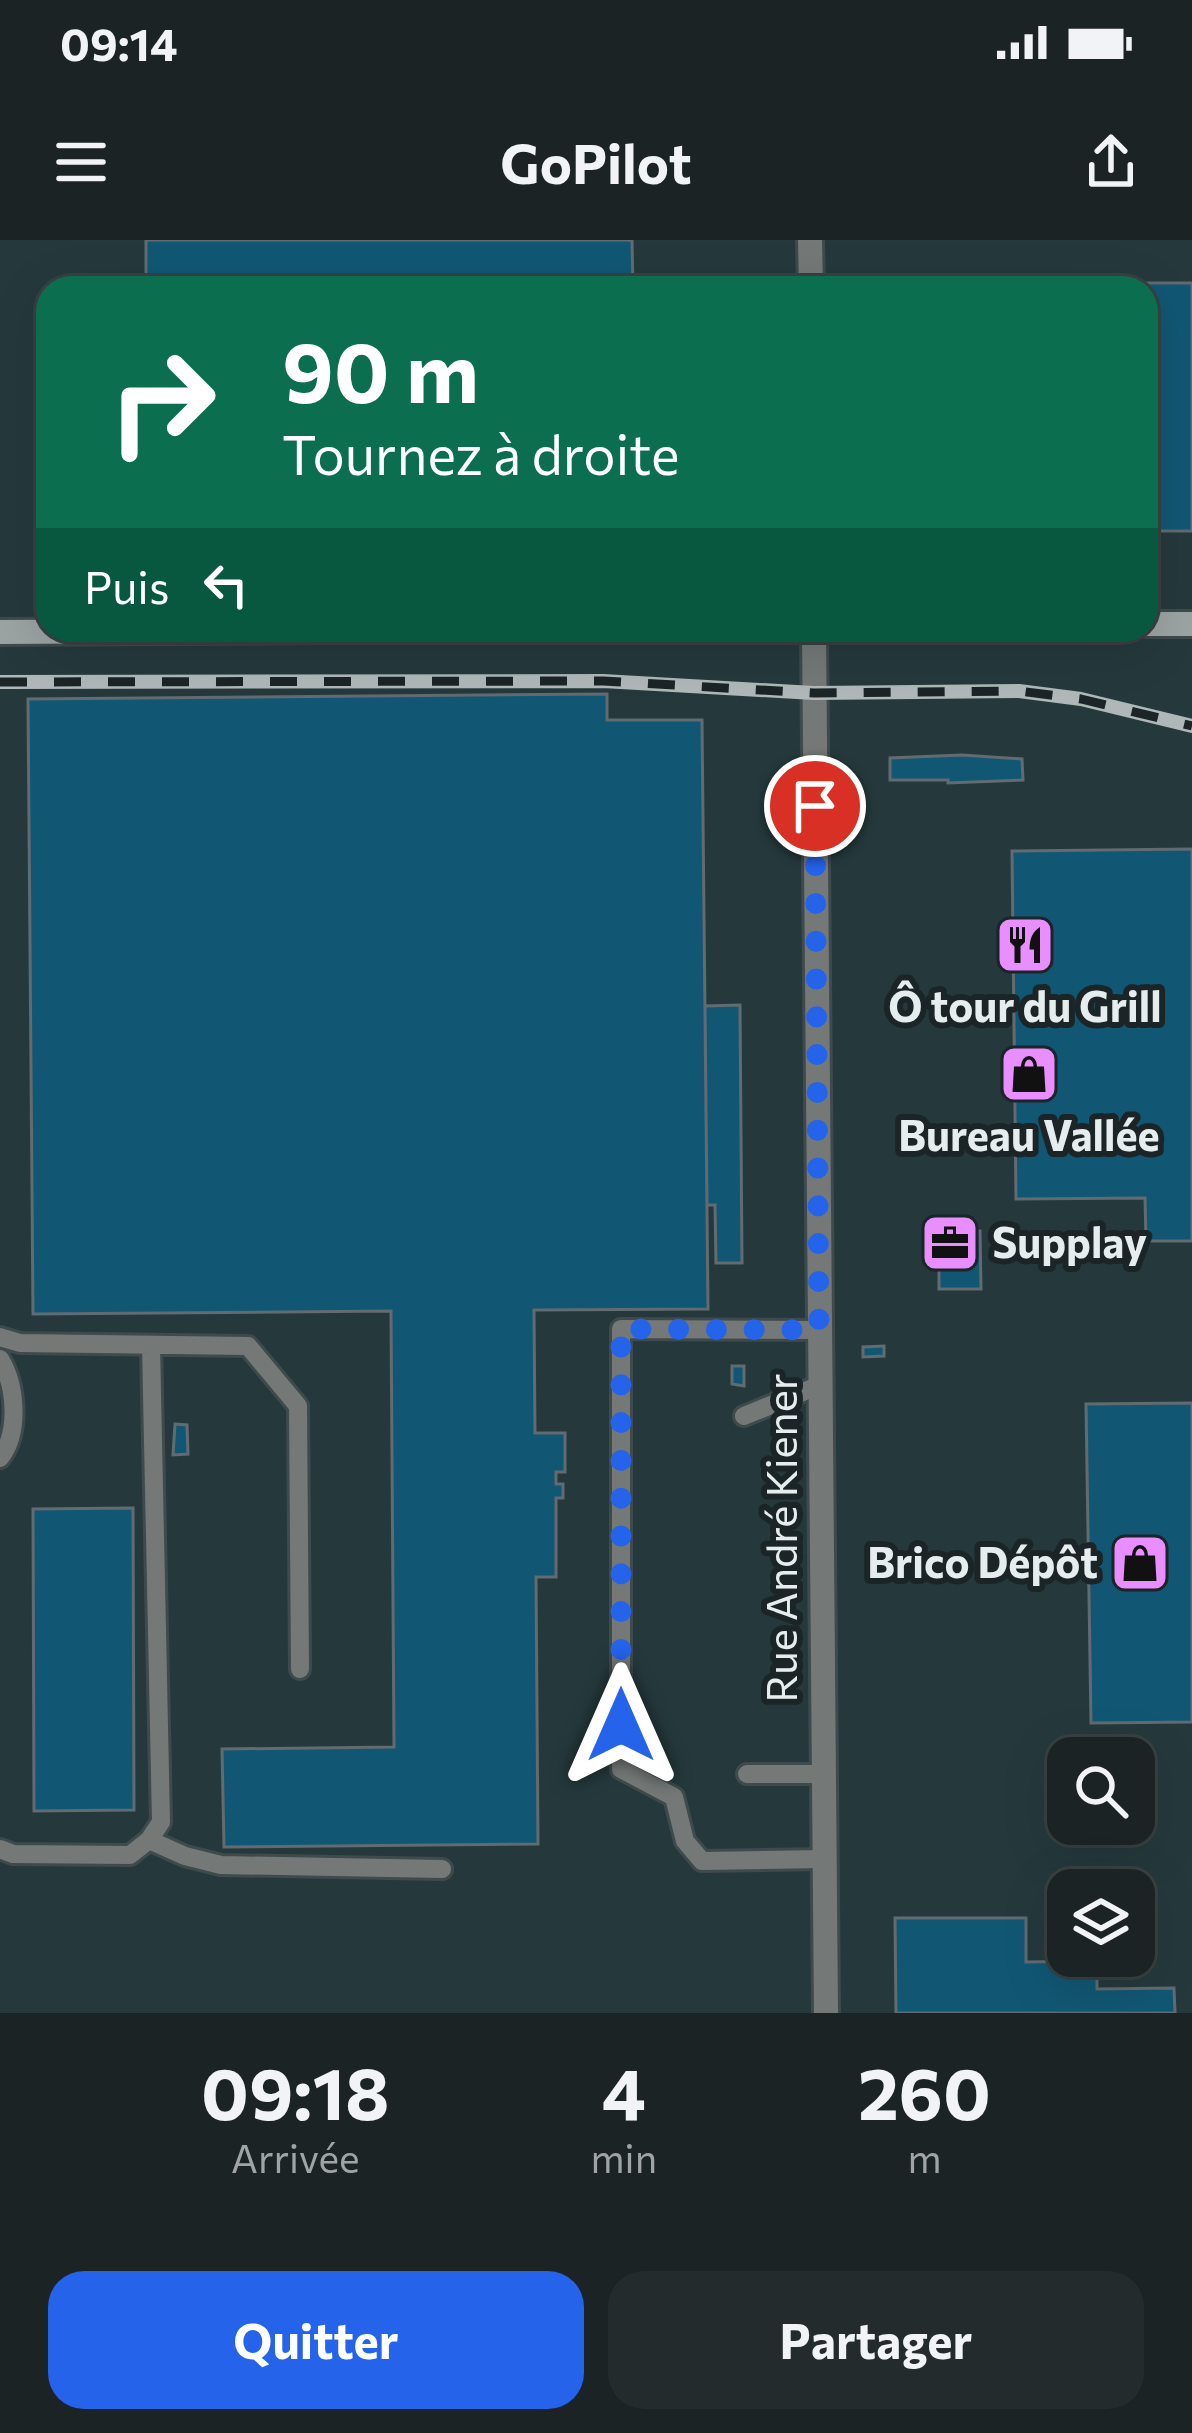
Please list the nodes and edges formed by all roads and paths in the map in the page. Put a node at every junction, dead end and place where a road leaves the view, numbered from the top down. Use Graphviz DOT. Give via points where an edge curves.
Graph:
graph roads {
  1 [pos="810,240"];
  2 [pos="811,276"];
  3 [pos="1158,624"];
  4 [pos="1192,624"];
  5 [pos="0,632"];
  6 [pos="36,632"];
  7 [pos="814,642"];
  8 [pos="819,1330"];
  9 [pos="0,1336"];
  10 [pos="151,1346"];
  11 [pos="0,1359"];
  12 [pos="820,1385"];
  13 [pos="744,1416"];
  14 [pos="0,1458"];
  15 [pos="300,1669"];
  16 [pos="747,1774"];
  17 [pos="823,1774"];
  18 [pos="149,1840"];
  19 [pos="0,1849"];
  20 [pos="824,1859"];
  21 [pos="442,1869"];
  22 [pos="826,2013"];
  1 -- 2 [label="street"];
  3 -- 4 [label="main road"];
  5 -- 6 [label="main road"];
  7 -- 8 [label="street, Rue André Kiener"];
  8 -- 12 [label="street, Rue André Kiener"];
  8 -- 20 [label="lane" via="621,1329 621,1769 674,1797 685,1841 702,1861"];
  9 -- 10 [label="lane"];
  10 -- 15 [label="lane" via="248,1346 298,1406"];
  10 -- 18 [label="lane" via="161,1822"];
  11 -- 14 [label="lane" via="12,1378 11,1444"];
  12 -- 13 [label="lane"];
  12 -- 17 [label="street, Rue André Kiener"];
  16 -- 17 [label="lane"];
  17 -- 20 [label="street, Rue André Kiener"];
  18 -- 19 [label="lane" via="130,1856"];
  18 -- 21 [label="lane" via="221,1865"];
  20 -- 22 [label="street, Rue André Kiener"];
}
